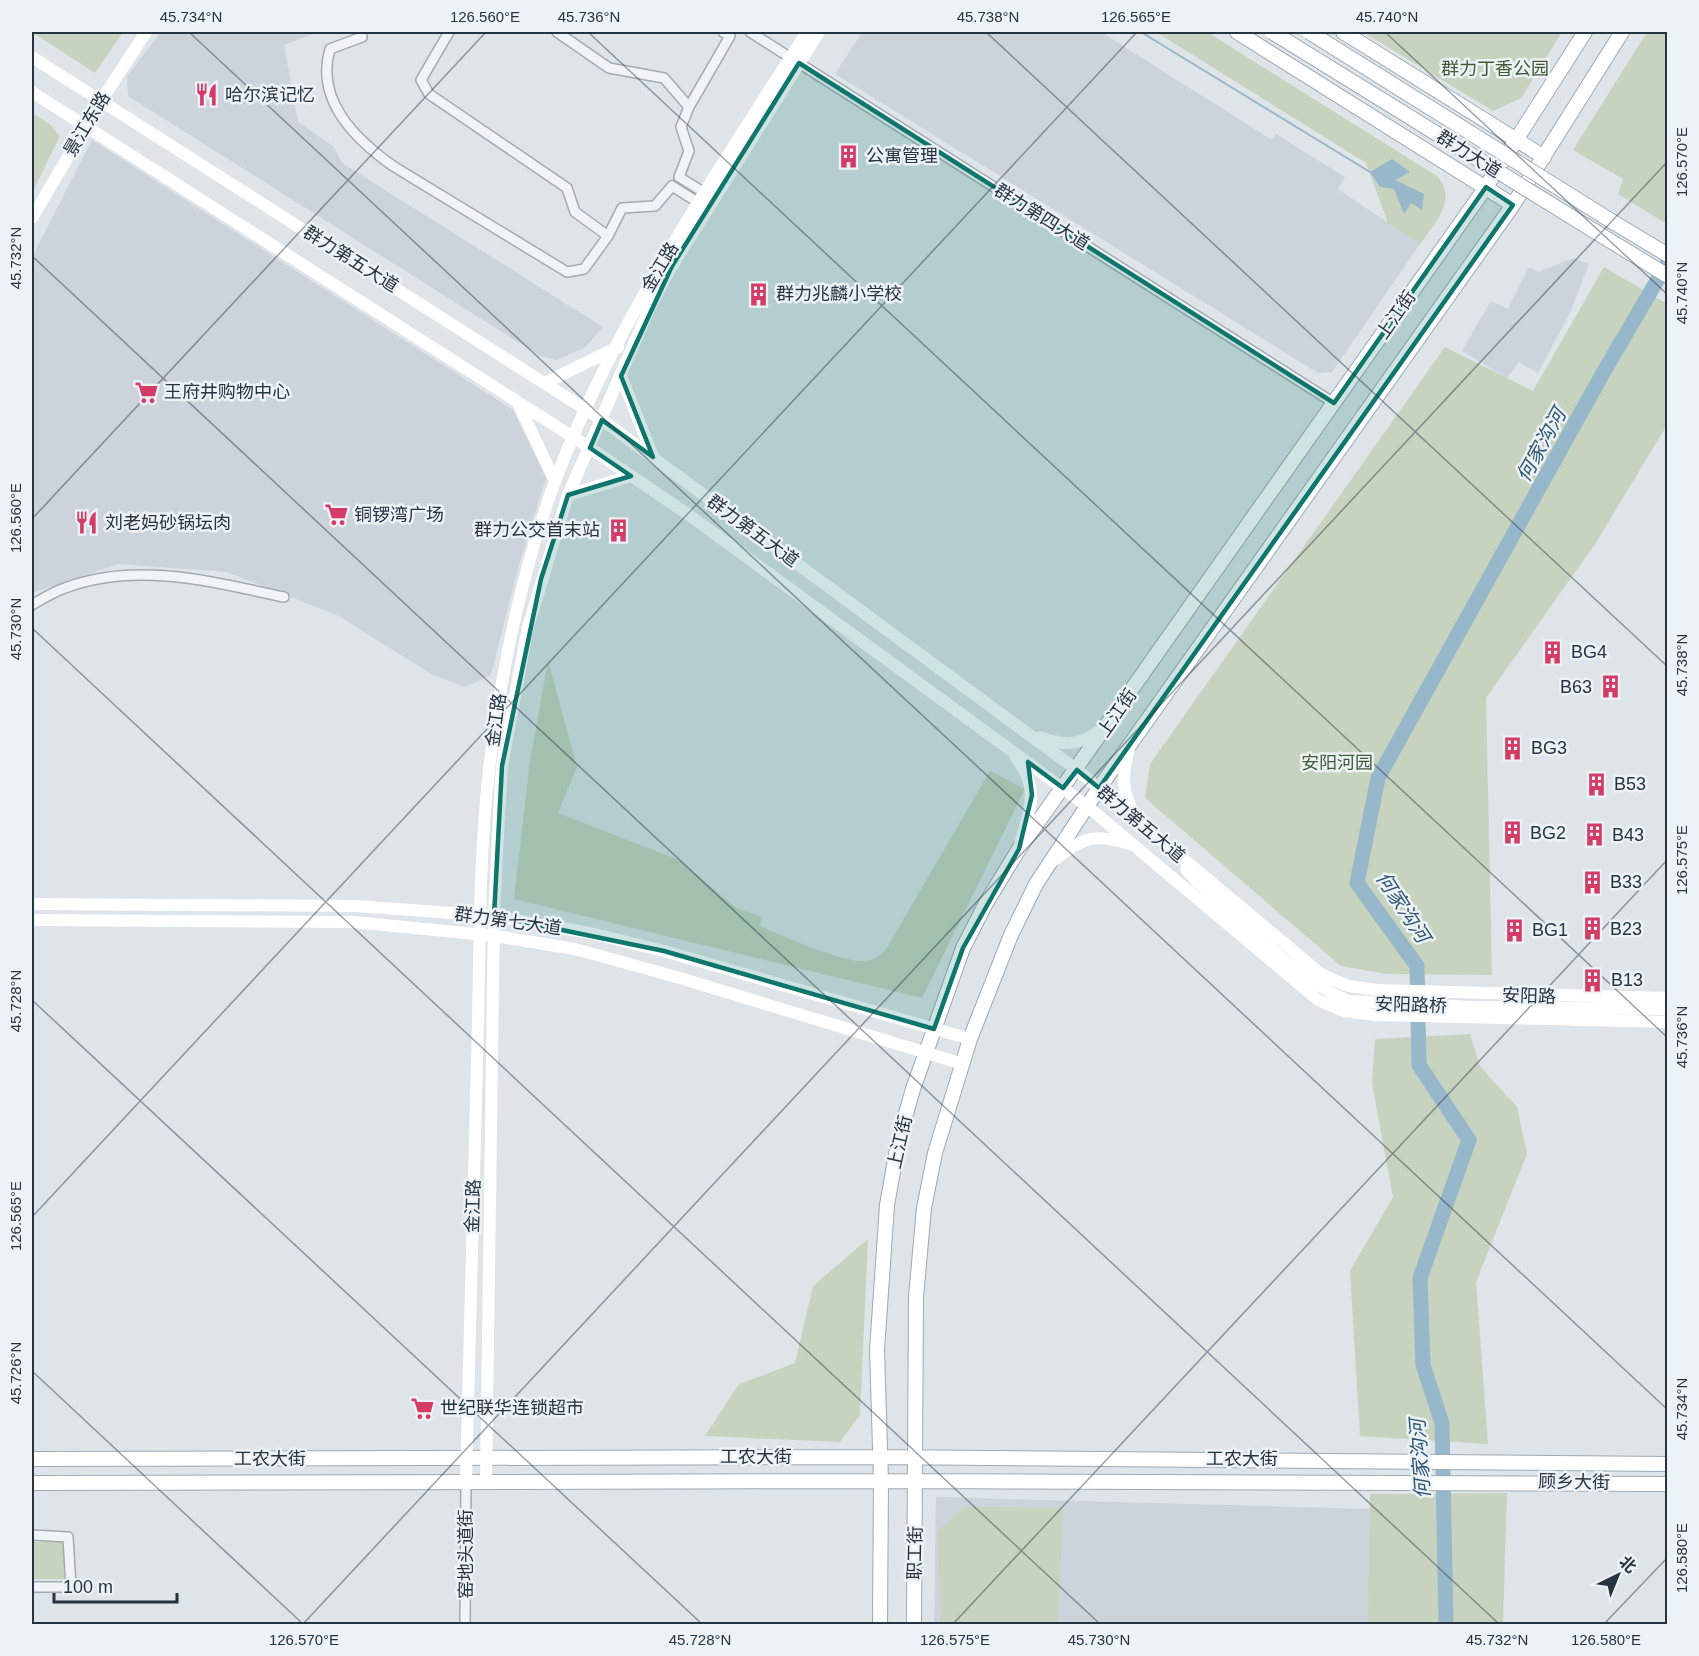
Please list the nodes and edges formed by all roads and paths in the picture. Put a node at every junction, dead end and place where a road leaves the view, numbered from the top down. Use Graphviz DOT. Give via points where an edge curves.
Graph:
graph roads {
  1 [pos="146,32"];
  2 [pos="361,32"];
  3 [pos="449,32"];
  4 [pos="557,32"];
  5 [pos="723,32"];
  6 [pos="750,32"];
  7 [pos="807,32"];
  8 [pos="819,32"];
  9 [pos="1237,32"];
  10 [pos="1272,32"];
  11 [pos="1309,32"];
  12 [pos="1343,32"];
  13 [pos="1585,32"];
  14 [pos="1622,32"];
  15 [pos="32,57"];
  16 [pos="795,60"];
  17 [pos="32,92"];
  18 [pos="100,101"];
  19 [pos="689,106"];
  20 [pos="86,126"];
  21 [pos="1516,140"];
  22 [pos="1544,157"];
  23 [pos="1486,187"];
  24 [pos="702,198"];
  25 [pos="1514,205"];
  26 [pos="32,218"];
  27 [pos="608,237"];
  28 [pos="1668,255"];
  29 [pos="1668,276"];
  30 [pos="618,347"];
  31 [pos="621,376"];
  32 [pos="545,383"];
  33 [pos="517,402"];
  34 [pos="1334,403"];
  35 [pos="586,408"];
  36 [pos="602,420"];
  37 [pos="573,438"];
  38 [pos="590,448"];
  39 [pos="653,457"];
  40 [pos="631,476"];
  41 [pos="555,481"];
  42 [pos="568,495"];
  43 [pos="284,597"];
  44 [pos="32,605"];
  45 [pos="1109,724"];
  46 [pos="1025,731"];
  47 [pos="1130,743"];
  48 [pos="1007,747"];
  49 [pos="1077,770"];
  50 [pos="1063,788"];
  51 [pos="1099,788"];
  52 [pos="1087,806"];
  53 [pos="1138,821"];
  54 [pos="1164,842"];
  55 [pos="1134,845"];
  56 [pos="1019,849"];
  57 [pos="1050,864"];
  58 [pos="32,904"];
  59 [pos="481,914"];
  60 [pos="495,916"];
  61 [pos="32,920"];
  62 [pos="481,934"];
  63 [pos="495,936"];
  64 [pos="1462,993"];
  65 [pos="1668,998"];
  66 [pos="1668,1009"];
  67 [pos="1465,1018"];
  68 [pos="1668,1023"];
  69 [pos="934,1029"];
  70 [pos="970,1039"];
  71 [pos="926,1052"];
  72 [pos="963,1064"];
  73 [pos="881,1457"];
  74 [pos="916,1457"];
  75 [pos="486,1458"];
  76 [pos="32,1459"];
  77 [pos="466,1459"];
  78 [pos="1481,1461"];
  79 [pos="1668,1464"];
  80 [pos="881,1481"];
  81 [pos="916,1481"];
  82 [pos="1481,1481"];
  83 [pos="32,1483"];
  84 [pos="466,1483"];
  85 [pos="486,1483"];
  86 [pos="1668,1484"];
  87 [pos="32,1535"];
  88 [pos="32,1587"];
  89 [pos="465,1624"];
  90 [pos="880,1624"];
  91 [pos="914,1624"];
  1 -- 18 [label="main road, 景江东路"];
  2 -- 27 [label="street" via="362,37 330,49 325,66 329,90 344,123 366,146 567,272 584,269"];
  3 -- 27 [label="street" via="421,80 429,94 567,188 575,212"];
  4 -- 19 [label="street" via="609,68 664,78"];
  5 -- 19 [label="street" via="730,36"];
  6 -- 16 [label="street, 群力第四大道"];
  7 -- 16 [label="main road, 金江路"];
  8 -- 16 [label="main road, 金江路"];
  9 -- 23 [label="main road"];
  10 -- 29 [label="main road, 群力大道, bridge"];
  11 -- 28 [label="main road, 群力大道, bridge"];
  12 -- 21 [label="main road"];
  13 -- 21 [label="main road, 上江街"];
  14 -- 22 [label="main road, 上江街"];
  15 -- 18 [label="main road, 群力第五大道"];
  16 -- 24 [label="main road, 金江路"];
  16 -- 31 [label="main road, 金江路" via="672,266"];
  16 -- 34 [label="street, 群力第四大道"];
  17 -- 20 [label="main road, 群力第五大道"];
  18 -- 20 [label="main road, 景江东路"];
  18 -- 32 [label="main road, 群力第五大道"];
  19 -- 24 [label="street" via="681,127 689,151 679,177"];
  20 -- 26 [label="main road, 景江东路"];
  20 -- 33 [label="main road, 群力第五大道"];
  21 -- 22 [label="main road"];
  21 -- 23 [label="main road, 上江街"];
  22 -- 25 [label="main road, 上江街"];
  23 -- 25 [label="main road"];
  23 -- 34 [label="main road, 上江街"];
  24 -- 27 [label="street" via="672,186 655,206 622,208"];
  24 -- 30 [label="main road, 金江路" via="641,299"];
  25 -- 47 [label="main road, 上江街"];
  30 -- 32 [label="main road"];
  30 -- 35 [label="main road, 金江路"];
  31 -- 36 [label="main road, 金江路"];
  31 -- 39 [label="main road"];
  32 -- 35 [label="main road, 群力第五大道"];
  33 -- 37 [label="main road, 群力第五大道"];
  33 -- 41 [label="main road"];
  34 -- 45 [label="main road, 上江街"];
  35 -- 36 [label="main road, 群力第五大道"];
  35 -- 37 [label="main road, 金江路"];
  36 -- 38 [label="main road, 金江路"];
  36 -- 39 [label="main road, 群力第五大道"];
  37 -- 38 [label="main road, 群力第五大道"];
  37 -- 41 [label="main road, 金江路"];
  38 -- 40 [label="main road, 群力第五大道"];
  38 -- 42 [label="main road, 金江路"];
  39 -- 46 [label="main road, 群力第五大道"];
  40 -- 42 [label="main road"];
  40 -- 48 [label="main road, 群力第五大道"];
  41 -- 59 [label="main road, 金江路" via="524,583 503,672 489,773"];
  42 -- 60 [label="main road, 金江路" via="538,588 514,688 502,766"];
  43 -- 44 [label="street" via="202,580 131,575 64,588"];
  45 -- 46 [label="main road" via="1076,744 1051,741"];
  45 -- 49 [label="main road, 上江街"];
  46 -- 49 [label="main road, 群力第五大道"];
  47 -- 51 [label="main road, 上江街"];
  47 -- 53 [label="main road" via="1122,789"];
  48 -- 50 [label="main road, 群力第五大道"];
  48 -- 56 [label="main road" via="1025,769 1032,795"];
  49 -- 50 [label="main road, 上江街"];
  49 -- 51 [label="main road, 群力第五大道"];
  50 -- 52 [label="main road, 群力第五大道"];
  50 -- 56 [label="main road, 上江街"];
  51 -- 52 [label="main road, 上江街"];
  51 -- 53 [label="main road, 群力第五大道"];
  52 -- 55 [label="main road, 群力第五大道"];
  52 -- 57 [label="main road, 上江街"];
  53 -- 54 [label="main road, 群力第五大道"];
  54 -- 64 [label="main road, 群力第五大道" via="1321,974 1348,986"];
  54 -- 66 [label="main road, 安阳路桥" via="1197,882 1311,980 1349,1001"];
  55 -- 57 [label="main road" via="1091,837"];
  55 -- 67 [label="main road, 群力第五大道" via="1318,1000 1344,1011 1375,1016"];
  56 -- 69 [label="main road, 上江街" via="963,948"];
  57 -- 70 [label="main road, 上江街" via="1011,935"];
  58 -- 59 [label="main road, 群力第七大道" via="356,906"];
  59 -- 60 [label="main road, 群力第七大道"];
  59 -- 62 [label="main road, 金江路"];
  60 -- 63 [label="main road, 金江路"];
  60 -- 69 [label="main road, 群力第七大道" via="664,951"];
  61 -- 62 [label="main road, 群力第七大道" via="354,922"];
  62 -- 63 [label="main road, 群力第七大道"];
  62 -- 77 [label="main road, 金江路"];
  63 -- 71 [label="main road, 群力第七大道" via="575,949"];
  63 -- 75 [label="main road, 金江路"];
  64 -- 65 [label="main road, 安阳路"];
  67 -- 68 [label="main road, 安阳路"];
  69 -- 70 [label="main road, 群力第七大道"];
  69 -- 71 [label="main road, 上江街"];
  70 -- 72 [label="main road, 上江街"];
  71 -- 72 [label="main road, 群力第七大道"];
  71 -- 73 [label="main road, 上江街" via="899,1138 887,1205 877,1350"];
  72 -- 74 [label="main road, 上江街" via="935,1153 924,1208 916,1297"];
  73 -- 74 [label="main road, 工农大街"];
  73 -- 75 [label="main road, 工农大街"];
  73 -- 80 [label="main road, 上江街"];
  74 -- 78 [label="main road, 工农大街"];
  74 -- 81 [label="main road, 上江街"];
  75 -- 77 [label="main road, 工农大街"];
  75 -- 85 [label="main road, 金江路"];
  76 -- 77 [label="main road, 工农大街"];
  77 -- 84 [label="main road, 金江路"];
  78 -- 79 [label="main road, 顾乡大街"];
  80 -- 81 [label="main road, 工农大街"];
  80 -- 85 [label="main road, 工农大街"];
  80 -- 90 [label="main road, 职工街"];
  81 -- 82 [label="main road, 工农大街"];
  81 -- 91 [label="main road, 职工街"];
  82 -- 86 [label="main road, 顾乡大街"];
  83 -- 84 [label="main road, 工农大街"];
  84 -- 85 [label="main road, 工农大街"];
  84 -- 89 [label="street, 窑地头道街"];
  87 -- 88 [label="street" via="68,1537 71,1587"];
}
